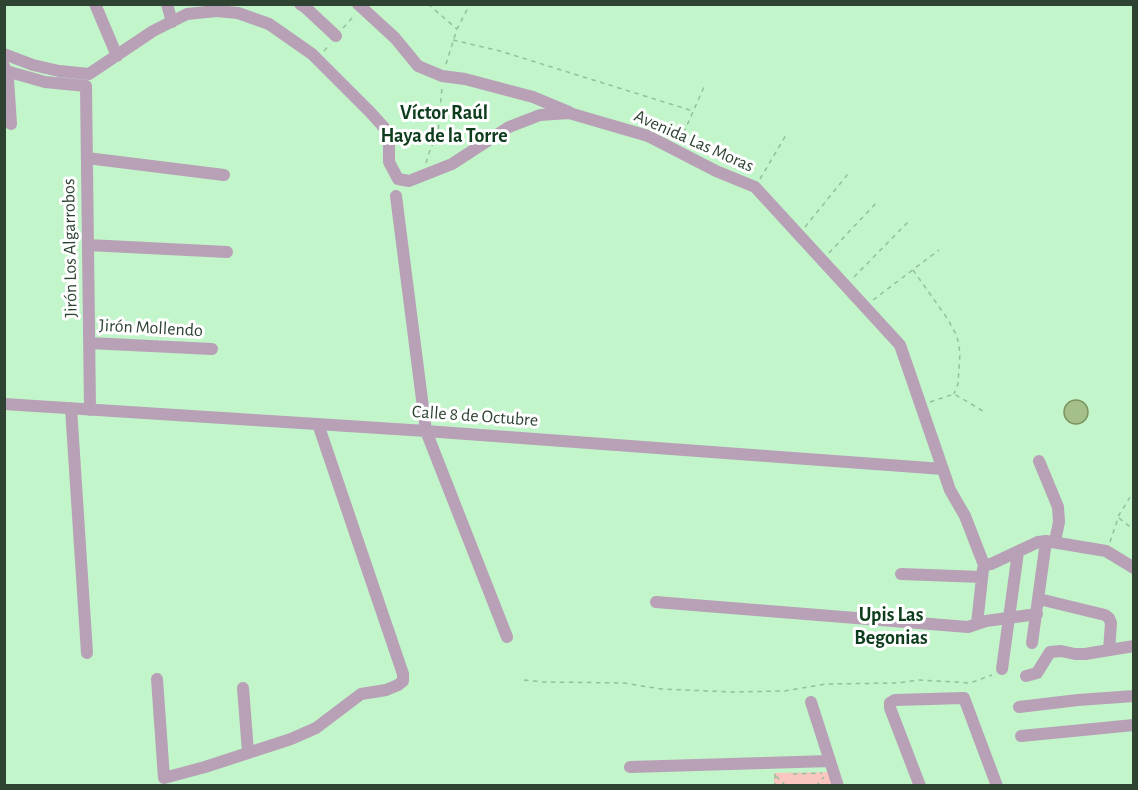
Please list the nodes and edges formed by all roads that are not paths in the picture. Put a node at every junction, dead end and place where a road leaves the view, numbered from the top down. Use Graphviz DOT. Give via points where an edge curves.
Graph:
graph roads {
  1 [pos="95,4"];
  2 [pos="167,4"];
  3 [pos="300,4"];
  4 [pos="358,4"];
  5 [pos="172,22"];
  6 [pos="336,36"];
  7 [pos="4,54"];
  8 [pos="117,56"];
  9 [pos="5,69"];
  10 [pos="6,85"];
  11 [pos="582,117"];
  12 [pos="11,123"];
  13 [pos="87,158"];
  14 [pos="224,175"];
  15 [pos="396,196"];
  16 [pos="88,245"];
  17 [pos="227,252"];
  18 [pos="89,343"];
  19 [pos="212,349"];
  20 [pos="4,404"];
  21 [pos="71,408"];
  22 [pos="90,410"];
  23 [pos="318,424"];
  24 [pos="426,431"];
  25 [pos="1039,461"];
  26 [pos="943,469"];
  27 [pos="1051,541"];
  28 [pos="1018,552"];
  29 [pos="1134,568"];
  30 [pos="983,571"];
  31 [pos="901,574"];
  32 [pos="1039,599"];
  33 [pos="656,602"];
  34 [pos="1037,614"];
  35 [pos="1008,619"];
  36 [pos="977,624"];
  37 [pos="507,637"];
  38 [pos="1032,643"];
  39 [pos="1134,646"];
  40 [pos="1109,650"];
  41 [pos="87,653"];
  42 [pos="997,672"];
  43 [pos="1026,676"];
  44 [pos="157,679"];
  45 [pos="243,688"];
  46 [pos="1134,696"];
  47 [pos="811,702"];
  48 [pos="1018,707"];
  49 [pos="1134,725"];
  50 [pos="1021,736"];
  51 [pos="248,752"];
  52 [pos="830,761"];
  53 [pos="630,767"];
  54 [pos="838,786"];
  55 [pos="920,786"];
  56 [pos="997,786"];
  1 -- 8 [label="street"];
  2 -- 5 [label="street"];
  3 -- 6 [label="street"];
  4 -- 11 [label="street" via="418,66 442,76 533,97"];
  5 -- 8 [label="street, Avenida Las Moras"];
  5 -- 11 [label="street, Avenida Las Moras" via="187,14 216,11 238,13 278,30 312,54 389,133 389,162 398,179 409,181 452,164 509,127 540,115 569,113"];
  7 -- 8 [label="street, Avenida Las Moras" via="33,65 79,74 89,74"];
  9 -- 10 [label="street"];
  9 -- 13 [label="street, Jirón Los Algarrobos" via="45,82 86,86"];
  10 -- 12 [label="street"];
  11 -- 26 [label="street, Avenida Las Moras" via="648,136 755,187 900,345"];
  13 -- 14 [label="street"];
  13 -- 16 [label="street, Jirón Los Algarrobos"];
  15 -- 24 [label="street"];
  16 -- 17 [label="street"];
  16 -- 18 [label="street, Jirón Los Algarrobos"];
  18 -- 19 [label="street, Jirón Mollendo"];
  18 -- 22 [label="street, Jirón Los Algarrobos"];
  20 -- 21 [label="street, Calle 8 de Octubre"];
  21 -- 22 [label="street, Calle 8 de Octubre"];
  21 -- 41 [label="street"];
  22 -- 23 [label="street, Calle 8 de Octubre"];
  23 -- 24 [label="street, Calle 8 de Octubre"];
  23 -- 51 [label="street" via="404,674 403,681 386,690 360,694 316,728"];
  24 -- 26 [label="street, Calle 8 de Octubre"];
  24 -- 37 [label="street"];
  25 -- 27 [label="street" via="1058,507 1059,522"];
  26 -- 30 [label="street, Avenida Las Moras" via="965,516"];
  27 -- 28 [label="street" via="1038,542"];
  27 -- 29 [label="street" via="1106,551"];
  27 -- 32 [label="street"];
  28 -- 30 [label="street"];
  28 -- 35 [label="street"];
  30 -- 31 [label="street"];
  30 -- 36 [label="street"];
  32 -- 34 [label="street"];
  32 -- 40 [label="street" via="1105,615 1111,623"];
  33 -- 36 [label="street" via="968,627"];
  34 -- 35 [label="street"];
  34 -- 38 [label="street"];
  35 -- 36 [label="street"];
  35 -- 42 [label="street"];
  39 -- 40 [label="street"];
  40 -- 43 [label="street" via="1085,654 1050,652 1037,673"];
  44 -- 51 [label="street" via="164,778"];
  45 -- 51 [label="street"];
  46 -- 48 [label="street"];
  47 -- 52 [label="street"];
  49 -- 50 [label="street"];
  52 -- 53 [label="street"];
  52 -- 54 [label="street"];
  55 -- 56 [label="street" via="891,708 890,703 895,700 963,698"];
}
